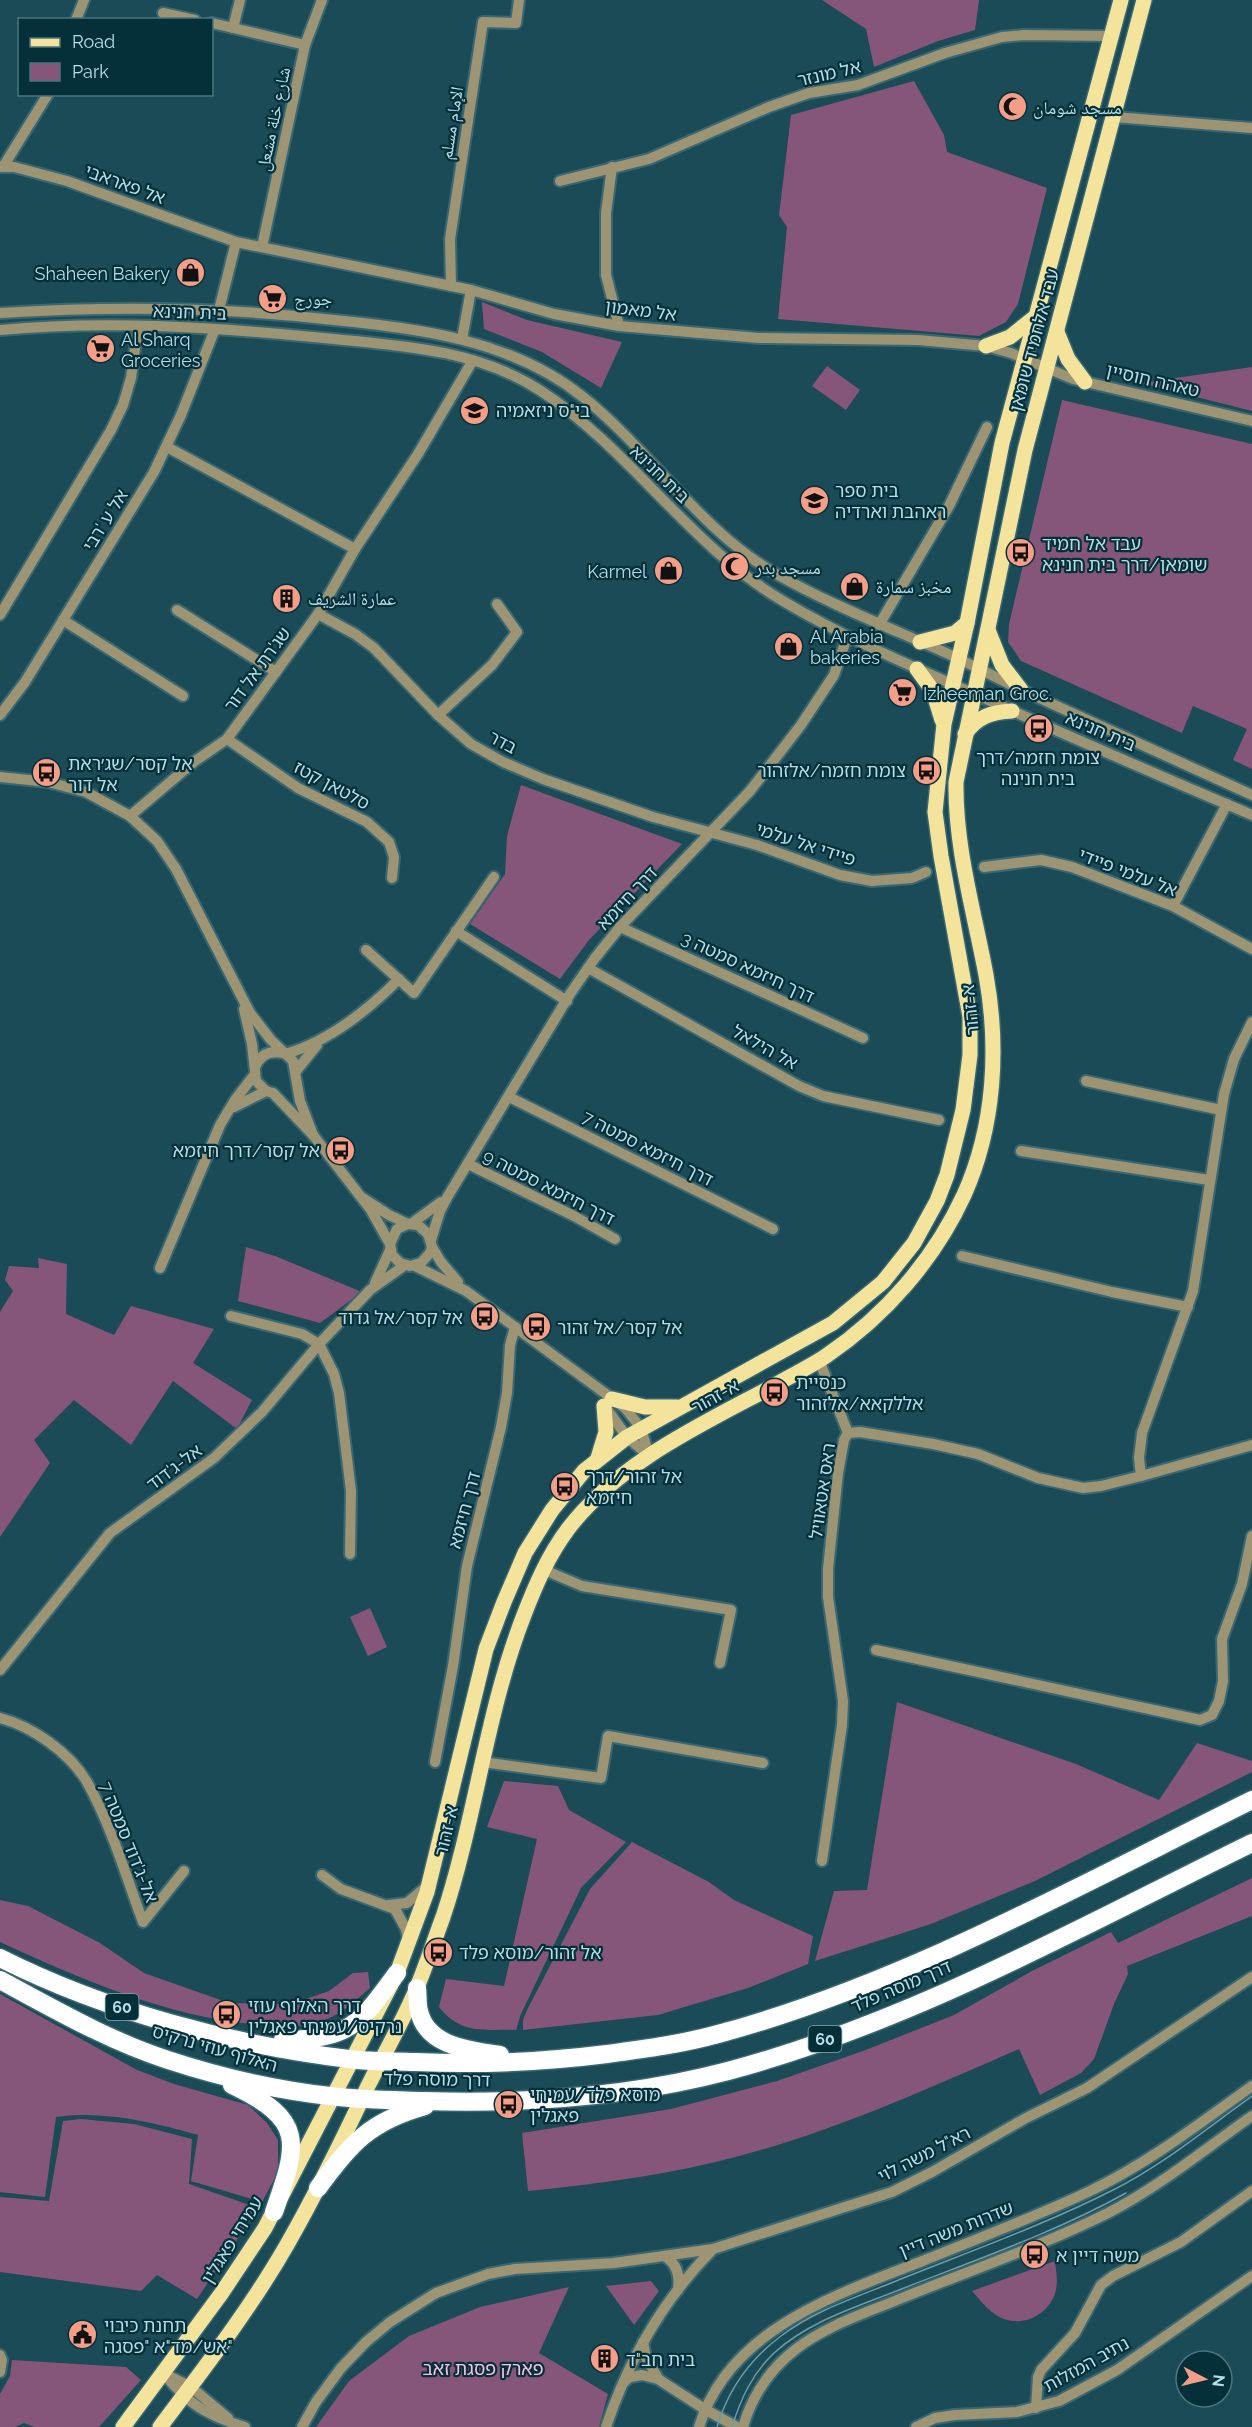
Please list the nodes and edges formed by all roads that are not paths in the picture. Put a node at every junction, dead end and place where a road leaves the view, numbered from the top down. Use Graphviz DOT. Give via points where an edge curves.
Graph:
graph roads {
  1 [pos="84,0"];
  2 [pos="240,0"];
  3 [pos="322,0"];
  4 [pos="519,0"];
  5 [pos="1121,0"];
  6 [pos="1144,0"];
  7 [pos="163,13"];
  8 [pos="77,18"];
  9 [pos="186,18"];
  10 [pos="213,23"];
  11 [pos="234,28"];
  12 [pos="1112,36"];
  13 [pos="305,45"];
  14 [pos="47,96"];
  15 [pos="1114,117"];
  16 [pos="1252,128"];
  17 [pos="1,167"];
  18 [pos="612,167"];
  19 [pos="560,181"];
  20 [pos="236,242"];
  21 [pos="262,247"];
  22 [pos="451,286"];
  23 [pos="471,290"];
  24 [pos="219,310"];
  25 [pos="0,313"];
  26 [pos="1035,317"];
  27 [pos="138,326"];
  28 [pos="620,326"];
  29 [pos="215,329"];
  30 [pos="0,332"];
  31 [pos="1057,332"];
  32 [pos="462,339"];
  33 [pos="986,346"];
  34 [pos="1024,358"];
  35 [pos="473,360"];
  36 [pos="1047,369"];
  37 [pos="1085,382"];
  38 [pos="1252,421"];
  39 [pos="987,427"];
  40 [pos="167,447"];
  41 [pos="355,549"];
  42 [pos="497,604"];
  43 [pos="177,610"];
  44 [pos="318,614"];
  45 [pos="0,615"];
  46 [pos="63,620"];
  47 [pos="967,623"];
  48 [pos="879,625"];
  49 [pos="988,630"];
  50 [pos="847,637"];
  51 [pos="920,642"];
  52 [pos="957,658"];
  53 [pos="917,669"];
  54 [pos="979,669"];
  55 [pos="276,672"];
  56 [pos="952,684"];
  57 [pos="1021,690"];
  58 [pos="973,693"];
  59 [pos="183,696"];
  60 [pos="1012,711"];
  61 [pos="0,715"];
  62 [pos="438,715"];
  63 [pos="944,724"];
  64 [pos="963,737"];
  65 [pos="227,739"];
  66 [pos="0,777"];
  67 [pos="1252,795"];
  68 [pos="1227,804"];
  69 [pos="1252,814"];
  70 [pos="130,816"];
  71 [pos="711,833"];
  72 [pos="984,867"];
  73 [pos="926,872"];
  74 [pos="494,877"];
  75 [pos="392,878"];
  76 [pos="1173,906"];
  77 [pos="620,927"];
  78 [pos="456,931"];
  79 [pos="1252,949"];
  80 [pos="366,950"];
  81 [pos="588,968"];
  82 [pos="399,979"];
  83 [pos="240,996"];
  84 [pos="567,1001"];
  85 [pos="1252,1022"];
  86 [pos="324,1038"];
  87 [pos="863,1038"];
  88 [pos="284,1053"];
  89 [pos="255,1071"];
  90 [pos="296,1076"];
  91 [pos="1086,1081"];
  92 [pos="269,1092"];
  93 [pos="509,1097"];
  94 [pos="1221,1110"];
  95 [pos="227,1113"];
  96 [pos="939,1120"];
  97 [pos="313,1135"];
  98 [pos="1021,1151"];
  99 [pos="468,1164"];
  100 [pos="1209,1180"];
  101 [pos="448,1196"];
  102 [pos="361,1197"];
  103 [pos="410,1224"];
  104 [pos="773,1229"];
  105 [pos="615,1239"];
  106 [pos="431,1243"];
  107 [pos="390,1247"];
  108 [pos="962,1256"];
  109 [pos="410,1266"];
  110 [pos="160,1268"];
  111 [pos="370,1290"];
  112 [pos="466,1291"];
  113 [pos="1188,1307"];
  114 [pos="231,1316"];
  115 [pos="515,1327"];
  116 [pos="319,1344"];
  117 [pos="819,1360"];
  118 [pos="608,1402"];
  119 [pos="680,1406"];
  120 [pos="641,1428"];
  121 [pos="848,1432"];
  122 [pos="627,1437"];
  123 [pos="1252,1445"];
  124 [pos="649,1456"];
  125 [pos="597,1460"];
  126 [pos="1142,1476"];
  127 [pos="1252,1536"];
  128 [pos="350,1554"];
  129 [pos="543,1569"];
  130 [pos="876,1650"];
  131 [pos="720,1663"];
  132 [pos="0,1670"];
  133 [pos="0,1718"];
  134 [pos="435,1762"];
  135 [pos="482,1762"];
  136 [pos="763,1763"];
  137 [pos="1252,1800"];
  138 [pos="1252,1843"];
  139 [pos="822,1861"];
  140 [pos="184,1871"];
  141 [pos="322,1875"];
  142 [pos="429,1884"];
  143 [pos="385,1905"];
  144 [pos="408,1944"];
  145 [pos="0,1958"];
  146 [pos="397,1973"];
  147 [pos="1252,1977"];
  148 [pos="0,1980"];
  149 [pos="417,1988"];
  150 [pos="249,2041"];
  151 [pos="351,2059"];
  152 [pos="381,2061"];
  153 [pos="540,2062"];
  154 [pos="201,2069"];
  155 [pos="1252,2086"];
  156 [pos="333,2097"];
  157 [pos="362,2099"];
  158 [pos="456,2102"];
  159 [pos="1252,2116"];
  160 [pos="318,2188"];
  161 [pos="1252,2191"];
  162 [pos="274,2211"];
  163 [pos="713,2249"];
  164 [pos="664,2256"];
  165 [pos="1252,2276"];
  166 [pos="678,2290"];
  167 [pos="643,2343"];
  168 [pos="0,2355"];
  169 [pos="0,2372"];
  170 [pos="164,2374"];
  171 [pos="658,2379"];
  172 [pos="620,2387"];
  173 [pos="187,2392"];
  174 [pos="1036,2408"];
  175 [pos="706,2410"];
  176 [pos="242,2426"];
  177 [pos="123,2427"];
  178 [pos="160,2427"];
  179 [pos="302,2427"];
  180 [pos="606,2427"];
  181 [pos="699,2427"];
  182 [pos="737,2427"];
  183 [pos="743,2427"];
  184 [pos="916,2427"];
  1 -- 8 [label="street"];
  2 -- 11 [label="street"];
  3 -- 13 [label="street, شارع خلة مشعل"];
  4 -- 22 [label="street, الإمام مسلم" via="516,23 483,22 450,239"];
  5 -- 12 [label="main road, עבד אלחמיד שומאן"];
  6 -- 15 [label="main road, עבד אלחמיד שומאן"];
  7 -- 9 [label="street"];
  10 -- 11 [label="street"];
  11 -- 13 [label="street"];
  12 -- 18 [label="street, אל מונזר" via="1002,37 858,85 769,107 650,159"];
  12 -- 26 [label="main road, עבד אלחמיד שומאן"];
  13 -- 21 [label="street, شارع خلة مشعل"];
  14 -- 17 [label="street"];
  15 -- 16 [label="street"];
  15 -- 31 [label="main road, עבד אלחמיד שומאן"];
  17 -- 20 [label="street, אל פאראבי" via="67,181"];
  18 -- 19 [label="street, אל מונזר"];
  18 -- 28 [label="street" via="606,213 606,275"];
  20 -- 21 [label="street, אל מאמון"];
  20 -- 24 [label="street"];
  21 -- 22 [label="street, אל מאמון"];
  22 -- 23 [label="street, אל מאמון"];
  23 -- 28 [label="street, אל מאמון" via="554,314"];
  23 -- 32 [label="street"];
  24 -- 25 [label="street, בית חנינא"];
  24 -- 32 [label="street, בית חנינא" via="420,330"];
  26 -- 33 [label="main road" via="1016,334"];
  26 -- 34 [label="main road, עבד אלחמיד שומאן"];
  27 -- 29 [label="street, בית חנינא"];
  27 -- 30 [label="street, בית חנינא"];
  27 -- 45 [label="street" via="131,378 119,413"];
  28 -- 33 [label="street, אל מאמון" via="759,338 918,340"];
  29 -- 35 [label="street, בית חנינא" via="430,350"];
  29 -- 40 [label="street, אל ע 'רבי"];
  31 -- 36 [label="main road, עבד אלחמיד שומאן"];
  31 -- 37 [label="main road" via="1068,359"];
  32 -- 48 [label="street, בית חנינא" via="518,358 552,375 584,398 752,559"];
  33 -- 34 [label="street, אל מאמון"];
  34 -- 36 [label="street, אל מאמון"];
  34 -- 47 [label="main road, עבד אלחמיד שומאן" via="1002,443"];
  35 -- 41 [label="street, שג'רת אל דור" via="418,454"];
  35 -- 50 [label="street, בית חנינא" via="505,371 540,390 590,428 734,567 778,599"];
  36 -- 37 [label="street, טאהה חוסיין"];
  36 -- 49 [label="main road, עבד אלחמיד שומאן" via="1025,450"];
  37 -- 38 [label="street, טאהה חוסיין"];
  39 -- 48 [label="street" via="949,506"];
  40 -- 41 [label="street"];
  40 -- 46 [label="street, אל ע 'רבי"];
  41 -- 44 [label="street, שג'רת אל דור"];
  42 -- 62 [label="street" via="517,632 492,665"];
  43 -- 55 [label="street"];
  44 -- 55 [label="street, שג'רת אל דור"];
  44 -- 62 [label="street, בדר" via="375,648"];
  46 -- 59 [label="street"];
  46 -- 61 [label="street, אל ע 'רבי" via="26,682"];
  47 -- 51 [label="main road" via="955,633"];
  47 -- 52 [label="main road, עבד אלחמיד שומאן"];
  48 -- 51 [label="street, בית חנינא"];
  49 -- 54 [label="main road, עבד אלחמיד שומאן"];
  49 -- 57 [label="main road" via="1002,665"];
  50 -- 53 [label="street, בית חנינא"];
  50 -- 71 [label="street, דרך חיזמא" via="834,675 801,725 750,791"];
  51 -- 52 [label="street, בית חנינא"];
  52 -- 54 [label="street, בית חנינא"];
  52 -- 56 [label="main road, א-זהור"];
  53 -- 56 [label="street, בית חנינא"];
  53 -- 63 [label="main road" via="933,691"];
  54 -- 57 [label="street, בית חנינא"];
  54 -- 58 [label="main road, עבד אלחמיד שומאן"];
  55 -- 65 [label="street, שג'רת אל דור"];
  56 -- 58 [label="street, בית חנינא"];
  56 -- 63 [label="main road, א-זהור"];
  57 -- 67 [label="street, בית חנינא"];
  58 -- 60 [label="street, בית חנינא"];
  58 -- 64 [label="main road, א-זהור"];
  60 -- 64 [label="main road" via="986,715"];
  60 -- 68 [label="street, בית חנינא"];
  62 -- 71 [label="street, בדר" via="471,744 543,780"];
  63 -- 119 [label="main road, א-זהור" via="936,812 970,1017 970,1055 963,1110 937,1201 914,1243 883,1282 856,1305 823,1329"];
  64 -- 117 [label="main road, א-זהור" via="955,811 992,1021 994,1068 983,1135 965,1192 932,1252 865,1326"];
  65 -- 70 [label="street, שג'רת אל דור"];
  65 -- 75 [label="street, סלטאן קטז" via="298,788 367,822 389,842 394,857"];
  66 -- 70 [label="street" via="68,786"];
  68 -- 69 [label="street, בית חנינא"];
  68 -- 76 [label="street"];
  70 -- 83 [label="street" via="168,855"];
  71 -- 73 [label="street, פיידי אל עלמי" via="872,882 912,878"];
  71 -- 77 [label="street, דרך חיזמא"];
  72 -- 76 [label="street, אל עלמי פיידי" via="1053,861"];
  74 -- 78 [label="street"];
  76 -- 79 [label="street, אל עלמי פיידי"];
  77 -- 81 [label="street, דרך חיזמא"];
  77 -- 87 [label="street, דרך חיזמא סמטה 3"];
  78 -- 82 [label="street" via="414,993"];
  78 -- 84 [label="street"];
  80 -- 82 [label="street"];
  81 -- 84 [label="street, דרך חיזמא"];
  81 -- 96 [label="street, אל הילאל" via="799,1086 823,1096"];
  82 -- 86 [label="street"];
  83 -- 88 [label="street"];
  83 -- 89 [label="street"];
  84 -- 93 [label="street, דרך חיזמא"];
  85 -- 94 [label="street" via="1234,1059"];
  86 -- 88 [label="street"];
  86 -- 90 [label="street"];
  88 -- 89 [label="street" via="269,1053 258,1061"];
  88 -- 90 [label="street" via="293,1061"];
  89 -- 92 [label="street" via="256,1081"];
  89 -- 95 [label="street"];
  90 -- 92 [label="street" via="286,1091"];
  90 -- 97 [label="street"];
  91 -- 94 [label="street"];
  92 -- 95 [label="street" via="241,1101"];
  92 -- 97 [label="street"];
  93 -- 99 [label="street, דרך חיזמא"];
  93 -- 104 [label="street, דרך חיזמא סמטה 7"];
  94 -- 100 [label="street"];
  95 -- 110 [label="street"];
  97 -- 102 [label="street"];
  98 -- 100 [label="street"];
  99 -- 101 [label="street, דרך חיזמא"];
  99 -- 105 [label="street, דרך חיזמא סמטה 9"];
  100 -- 113 [label="street"];
  101 -- 103 [label="street, דרך חיזמא"];
  101 -- 106 [label="street, דרך חיזמא"];
  102 -- 103 [label="street"];
  102 -- 107 [label="street"];
  103 -- 106 [label="street" via="424,1229"];
  103 -- 107 [label="street" via="398,1229"];
  106 -- 109 [label="street" via="427,1259"];
  106 -- 112 [label="street" via="441,1263"];
  107 -- 109 [label="street" via="396,1260"];
  107 -- 111 [label="street, אל-ג'דוד"];
  108 -- 113 [label="street"];
  109 -- 111 [label="street, אל-ג'דוד"];
  109 -- 112 [label="street"];
  111 -- 116 [label="street, אל-ג'דוד"];
  112 -- 115 [label="street"];
  113 -- 126 [label="street" via="1142,1433"];
  114 -- 116 [label="street" via="291,1331"];
  115 -- 118 [label="street"];
  115 -- 134 [label="street, דרך חיזמא" via="500,1435 466,1566"];
  116 -- 128 [label="street" via="339,1393 351,1491"];
  116 -- 132 [label="street, אל-ג'דוד" via="262,1412 214,1458 110,1533"];
  117 -- 121 [label="street"];
  117 -- 124 [label="main road, א-זהור"];
  118 -- 119 [label="main road"];
  118 -- 120 [label="street" via="625,1408"];
  118 -- 122 [label="street"];
  118 -- 125 [label="main road" via="606,1432"];
  119 -- 120 [label="main road, א-זהור"];
  120 -- 122 [label="main road, א-זהור"];
  120 -- 124 [label="street"];
  121 -- 126 [label="street, ראס אטאוויל" via="922,1442 978,1455 1065,1486 1101,1486"];
  121 -- 139 [label="street, ראס אטאוויל" via="838,1473 828,1569 828,1597 843,1701 842,1725"];
  122 -- 124 [label="street"];
  122 -- 125 [label="main road, א-זהור"];
  123 -- 126 [label="street, ראס אטאוויל"];
  124 -- 129 [label="main road, א-זהור" via="590,1502"];
  125 -- 142 [label="main road, א-זהור" via="552,1510 525,1553 504,1602 486,1649"];
  127 -- 130 [label="street" via="1242,1584 1222,1639 1223,1681 1219,1701 1212,1715 1200,1720"];
  129 -- 131 [label="street" via="582,1586 731,1610"];
  129 -- 135 [label="main road, א-זהור" via="517,1631"];
  133 -- 140 [label="street, אל-ג'דוד סמטה 7" via="51,1744 86,1781 144,1922"];
  135 -- 136 [label="street" via="601,1778 608,1736"];
  135 -- 149 [label="main road, א-זהור" via="451,1890"];
  137 -- 153 [label="highway, דרך מוסה פלד / 60" via="985,1932 807,2005 718,2034 646,2049"];
  138 -- 158 [label="highway, דרך מוסה פלד / 60" via="991,1971 809,2045 727,2071 652,2087 548,2100"];
  141 -- 143 [label="street" via="341,1889"];
  142 -- 143 [label="street" via="407,1903"];
  142 -- 144 [label="main road, א-זהור"];
  143 -- 144 [label="street" via="395,1909 401,1918"];
  144 -- 146 [label="main road, א-זהור"];
  145 -- 150 [label="highway, האלוף עוזי נרקיס / 60" via="93,1998 196,2030"];
  146 -- 150 [label="highway" via="360,2021 339,2033 299,2040"];
  146 -- 151 [label="main road, א-זהור"];
  147 -- 163 [label="street, רא\"ל משה לוי" via="1086,2088 932,2172 892,2192"];
  148 -- 154 [label="highway, האלוף עוזי נרקיס / 60" via="127,2044"];
  149 -- 152 [label="main road, א-זהור"];
  149 -- 153 [label="highway" via="418,2010 434,2035 470,2050"];
  150 -- 151 [label="highway, האלוף עוזי נרקיס / 60"];
  151 -- 152 [label="highway, האלוף עוזי נרקיס / 60"];
  151 -- 156 [label="main road, עמיחי פאגלין"];
  152 -- 153 [label="highway, דרך מוסה פלד / 60"];
  152 -- 157 [label="main road, א-זהור"];
  154 -- 156 [label="highway, האלוף עוזי נרקיס / 60" via="289,2091"];
  154 -- 162 [label="highway" via="256,2097 283,2119 292,2148 290,2168"];
  155 -- 175 [label="street, שדרות משה דיין" via="1147,2160 1089,2192 798,2314 749,2351 722,2382"];
  156 -- 157 [label="highway, האלוף עוזי נרקיס / 60"];
  156 -- 162 [label="main road, עמיחי פאגלין"];
  157 -- 158 [label="highway, דרך מוסה פלד / 60"];
  157 -- 160 [label="main road"];
  158 -- 160 [label="highway" via="402,2112 381,2123 345,2151"];
  159 -- 183 [label="street" via="1110,2212 1053,2239 852,2318 805,2342 760,2387"];
  160 -- 173 [label="main road" via="250,2304"];
  161 -- 174 [label="street" via="1181,2242 1101,2285 1075,2333 1041,2370"];
  162 -- 170 [label="main road, עמיחי פאגלין"];
  163 -- 164 [label="street, רא\"ל משה לוי"];
  163 -- 166 [label="street"];
  164 -- 166 [label="street" via="678,2273"];
  164 -- 179 [label="street, רא\"ל משה לוי" via="488,2274 436,2293 366,2342 341,2368"];
  165 -- 174 [label="street, נתיב המזלות" via="1117,2370 1059,2401"];
  166 -- 167 [label="street"];
  167 -- 171 [label="street"];
  167 -- 172 [label="street"];
  168 -- 169 [label="street"];
  170 -- 173 [label="street"];
  170 -- 177 [label="main road, עמיחי פאגלין"];
  171 -- 172 [label="street" via="637,2376"];
  171 -- 175 [label="street"];
  172 -- 180 [label="street"];
  173 -- 176 [label="street" via="209,2414"];
  173 -- 178 [label="main road"];
  174 -- 184 [label="street, נתיב המזלות" via="935,2418"];
  175 -- 181 [label="street, שדרות משה דיין"];
  175 -- 182 [label="street"];
}
